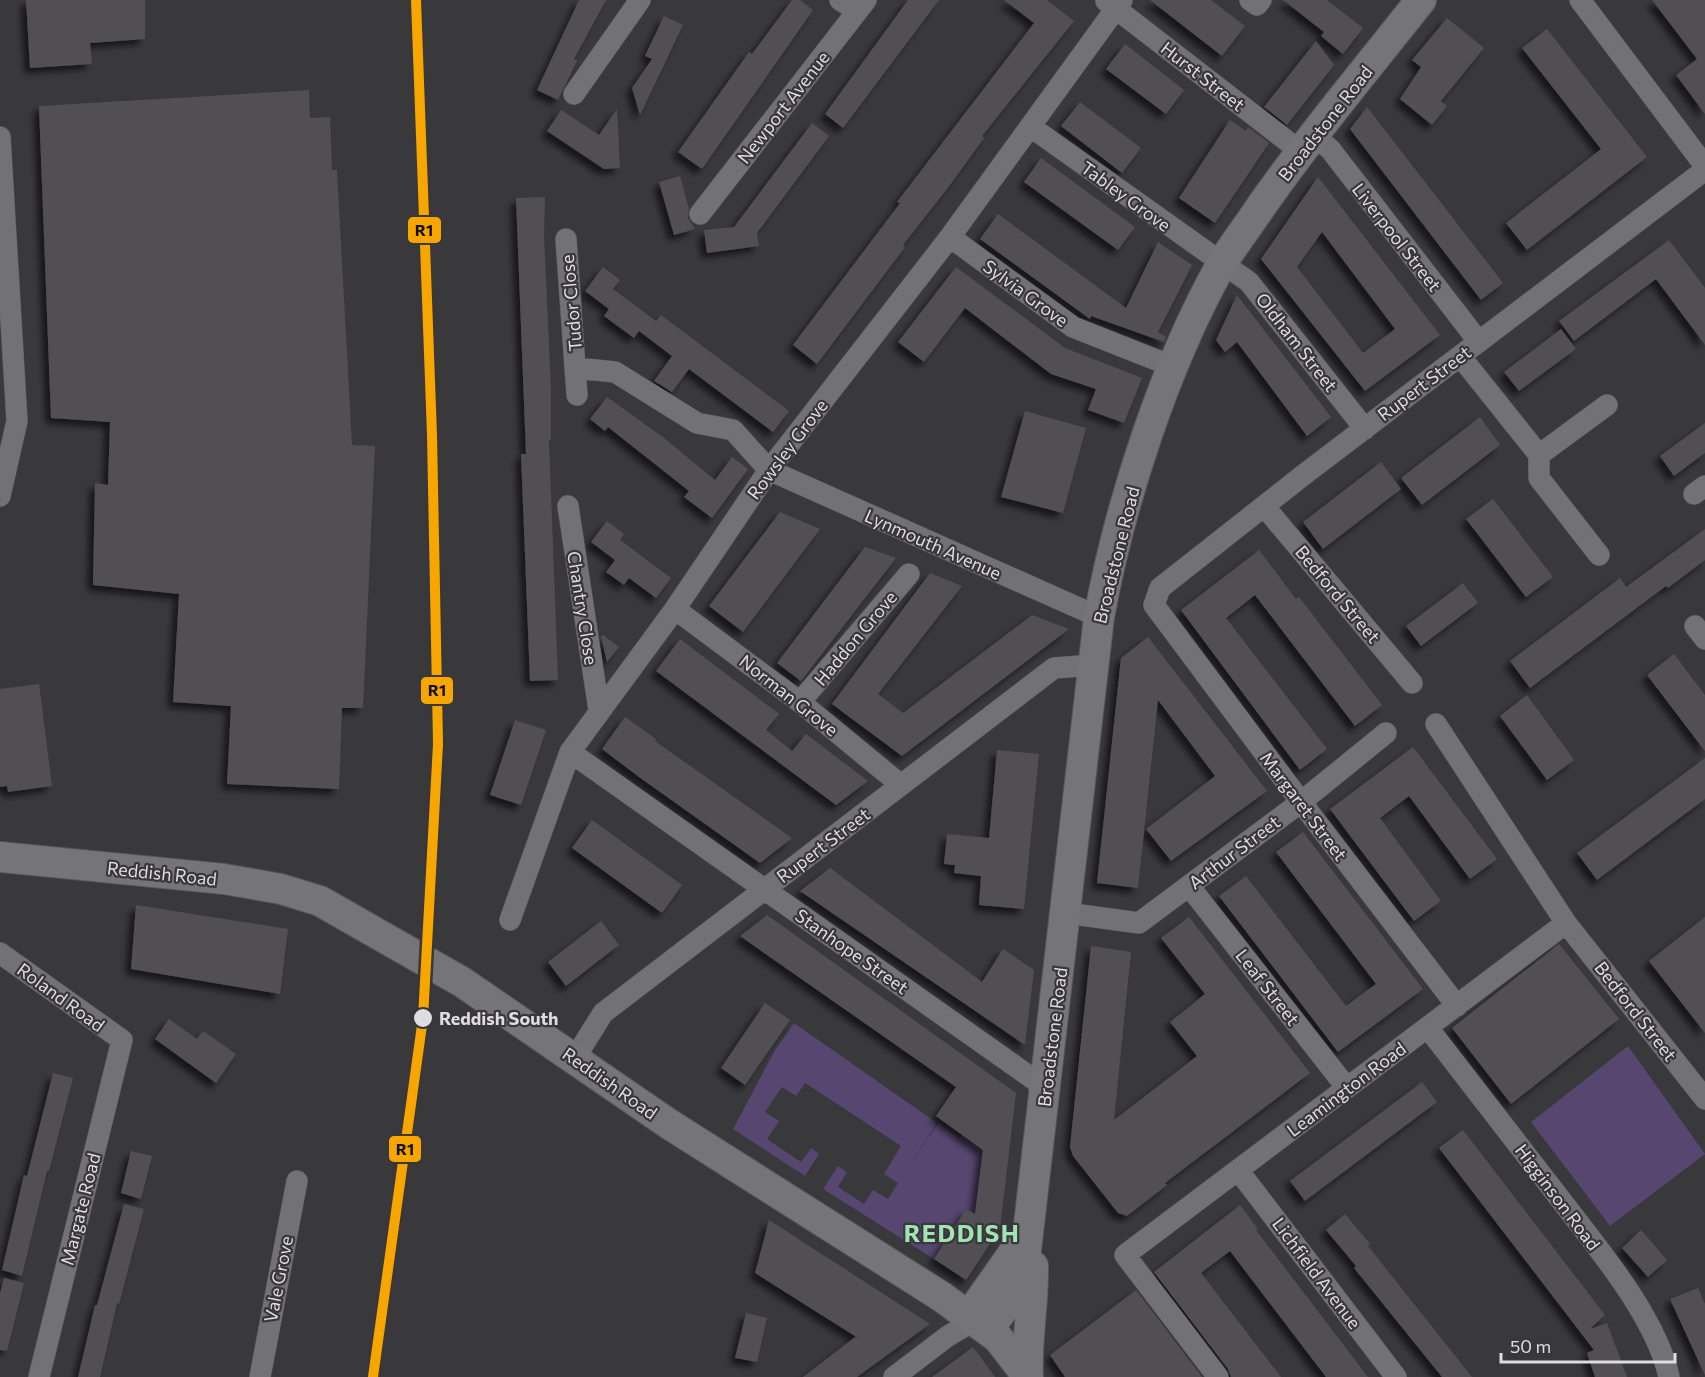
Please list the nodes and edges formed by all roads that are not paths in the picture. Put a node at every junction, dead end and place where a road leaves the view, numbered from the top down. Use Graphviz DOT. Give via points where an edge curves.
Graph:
graph roads {
  1 [pos="640,0"];
  2 [pos="1250,0"];
  3 [pos="1261,0"];
  4 [pos="1421,0"];
  5 [pos="1580,0"];
  6 [pos="1115,2"];
  7 [pos="854,4"];
  8 [pos="574,94"];
  9 [pos="1031,127"];
  10 [pos="0,137"];
  11 [pos="1306,143"];
  12 [pos="1705,168"];
  13 [pos="700,214"];
  14 [pos="950,237"];
  15 [pos="566,239"];
  16 [pos="1222,264"];
  17 [pos="1479,342"];
  18 [pos="1460,356"];
  19 [pos="1173,367"];
  20 [pos="576,368"];
  21 [pos="578,395"];
  22 [pos="1607,405"];
  23 [pos="1365,429"];
  24 [pos="1539,455"];
  25 [pos="769,470"];
  26 [pos="0,496"];
  27 [pos="568,506"];
  28 [pos="1264,506"];
  29 [pos="1599,555"];
  30 [pos="909,573"];
  31 [pos="1154,605"];
  32 [pos="675,609"];
  33 [pos="1099,617"];
  34 [pos="1093,665"];
  35 [pos="1412,683"];
  36 [pos="800,702"];
  37 [pos="599,710"];
  38 [pos="1436,724"];
  39 [pos="1386,733"];
  40 [pos="570,752"];
  41 [pos="901,785"];
  42 [pos="1301,802"];
  43 [pos="0,857"];
  44 [pos="1189,886"];
  45 [pos="765,889"];
  46 [pos="1066,913"];
  47 [pos="510,920"];
  48 [pos="1566,923"];
  49 [pos="0,953"];
  50 [pos="1457,1006"];
  51 [pos="1428,1028"];
  52 [pos="122,1040"];
  53 [pos="575,1058"];
  54 [pos="1046,1088"];
  55 [pos="1347,1088"];
  56 [pos="1705,1099"];
  57 [pos="1238,1170"];
  58 [pos="297,1181"];
  59 [pos="1030,1227"];
  60 [pos="977,1322"];
  61 [pos="39,1377"];
  62 [pos="260,1377"];
  63 [pos="894,1377"];
  64 [pos="1028,1377"];
  65 [pos="1218,1377"];
  66 [pos="1396,1377"];
  67 [pos="1669,1377"];
  1 -- 8 [label="street"];
  2 -- 3 [label="street" via="1257,5"];
  4 -- 11 [label="main road, Broadstone Road"];
  5 -- 12 [label="street"];
  6 -- 9 [label="street, Rowsley Grove"];
  6 -- 11 [label="street, Hurst Street"];
  7 -- 13 [label="street, Newport Avenue"];
  9 -- 14 [label="street, Rowsley Grove"];
  9 -- 16 [label="street, Tabley Grove"];
  10 -- 26 [label="street" via="17,421"];
  11 -- 16 [label="main road, Broadstone Road"];
  11 -- 17 [label="street, Liverpool Street" via="1330,149"];
  12 -- 17 [label="street, Rupert Street"];
  14 -- 19 [label="street, Sylvia Grove" via="1072,327"];
  14 -- 25 [label="street, Rowsley Grove"];
  15 -- 20 [label="street, Tudor Close"];
  16 -- 19 [label="main road, Broadstone Road"];
  16 -- 23 [label="street, Oldham Street" via="1249,282"];
  17 -- 18 [label="street, Rupert Street"];
  18 -- 23 [label="street, Rupert Street"];
  18 -- 24 [label="street"];
  19 -- 33 [label="main road, Broadstone Road" via="1141,457 1112,555"];
  20 -- 21 [label="street, Tudor Close"];
  20 -- 25 [label="street, Tudor Close" via="615,372 698,423 733,430"];
  22 -- 24 [label="street"];
  23 -- 28 [label="street, Rupert Street"];
  24 -- 29 [label="street" via="1539,478"];
  25 -- 32 [label="street, Rowsley Grove"];
  25 -- 33 [label="street, Lynmouth Avenue"];
  27 -- 37 [label="street, Chantry Close"];
  28 -- 31 [label="street, Rupert Street" via="1160,588"];
  28 -- 35 [label="street, Bedford Street"];
  30 -- 36 [label="street, Haddon Grove"];
  31 -- 42 [label="street, Margaret Street"];
  32 -- 36 [label="street, Norman Grove"];
  32 -- 37 [label="street, Rowsley Grove"];
  33 -- 34 [label="main road, Broadstone Road"];
  34 -- 41 [label="street, Rupert Street" via="1054,668"];
  34 -- 46 [label="main road, Broadstone Road"];
  36 -- 41 [label="street, Norman Grove"];
  37 -- 40 [label="street, Rowsley Grove"];
  38 -- 48 [label="street, Bedford Street"];
  39 -- 42 [label="street, Arthur Street"];
  40 -- 45 [label="street, Stanhope Street"];
  40 -- 47 [label="street, Rowsley Grove"];
  41 -- 45 [label="street, Rupert Street"];
  42 -- 44 [label="street, Arthur Street"];
  42 -- 50 [label="street, Margaret Street"];
  43 -- 53 [label="main road, Reddish Road" via="247,883 320,901 462,982"];
  44 -- 46 [label="street, Arthur Street" via="1139,923"];
  44 -- 55 [label="street, Leaf Street"];
  45 -- 53 [label="street, Rupert Street" via="603,1013"];
  45 -- 54 [label="street, Stanhope Street"];
  46 -- 54 [label="main road, Broadstone Road"];
  48 -- 50 [label="street, Leamington Road"];
  48 -- 56 [label="street, Bedford Street"];
  49 -- 52 [label="street, Roland Road"];
  50 -- 51 [label="street, Leamington Road"];
  51 -- 55 [label="street, Leamington Road"];
  51 -- 67 [label="street, Higginson Road" via="1596,1246 1645,1319"];
  52 -- 61 [label="street, Margate Road"];
  53 -- 60 [label="main road, Reddish Road" via="669,1124"];
  54 -- 59 [label="main road, Broadstone Road"];
  55 -- 57 [label="street, Leamington Road"];
  57 -- 65 [label="street, Leamington Road" via="1125,1255"];
  57 -- 66 [label="street, Lichfield Avenue"];
  58 -- 62 [label="street, Vale Grove"];
  59 -- 60 [label="main road, Broadstone Road" via="1022,1286"];
  59 -- 64 [label="main road" via="1034,1298 1027,1344"];
  60 -- 63 [label="street" via="948,1336"];
  60 -- 64 [label="main road, Reddish Road"];
}
